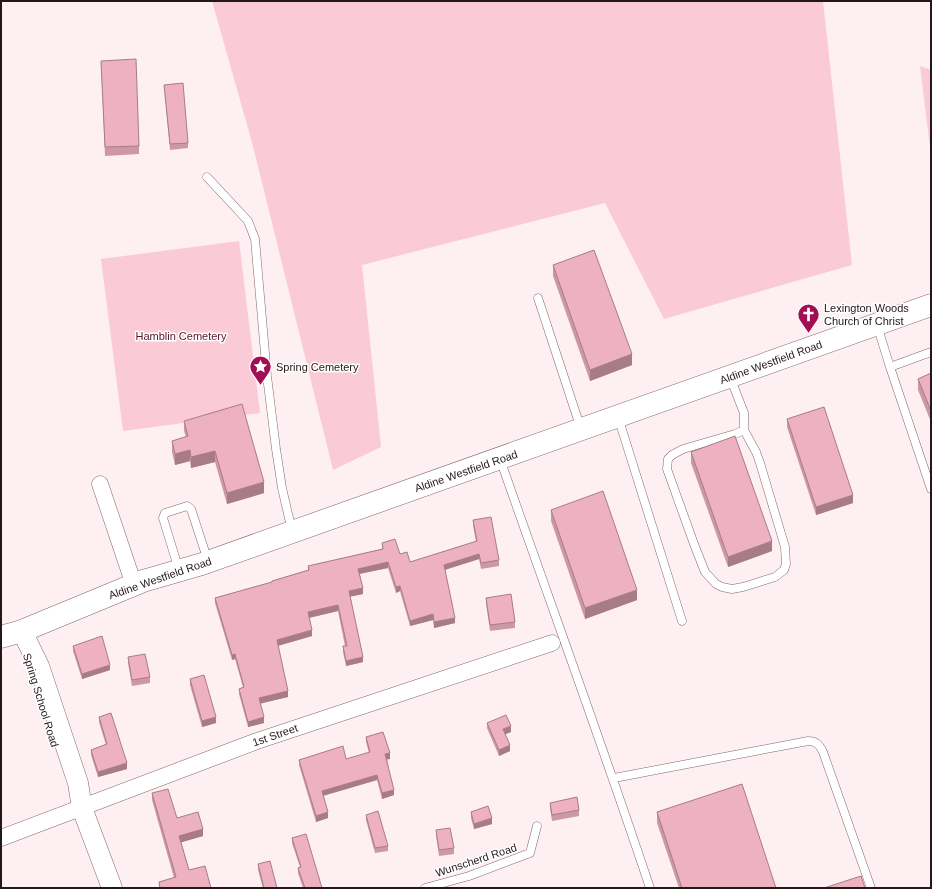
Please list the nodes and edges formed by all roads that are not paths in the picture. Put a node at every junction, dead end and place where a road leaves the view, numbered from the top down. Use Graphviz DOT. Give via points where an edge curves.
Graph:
graph roads {
  1 [pos="206,177"];
  2 [pos="538,298"];
  3 [pos="931,305"];
  4 [pos="876,324"];
  5 [pos="931,352"];
  6 [pos="890,367"];
  7 [pos="730,376"];
  8 [pos="618,417"];
  9 [pos="581,430"];
  10 [pos="744,430"];
  11 [pos="500,458"];
  12 [pos="100,484"];
  13 [pos="931,489"];
  14 [pos="292,532"];
  15 [pos="208,562"];
  16 [pos="179,570"];
  17 [pos="134,585"];
  18 [pos="682,621"];
  19 [pos="22,631"];
  20 [pos="1,637"];
  21 [pos="552,643"];
  22 [pos="614,778"];
  23 [pos="82,808"];
  24 [pos="537,826"];
  25 [pos="1,838"];
  26 [pos="112,888"];
  27 [pos="425,888"];
  28 [pos="650,888"];
  29 [pos="871,888"];
  1 -- 14 [label="lane" via="248,221 255,239 276,449"];
  2 -- 9 [label="lane"];
  3 -- 4 [label="main road, Aldine Westfield Road"];
  4 -- 6 [label="lane"];
  4 -- 7 [label="main road, Aldine Westfield Road"];
  5 -- 6 [label="lane"];
  6 -- 13 [label="lane"];
  7 -- 8 [label="main road, Aldine Westfield Road"];
  7 -- 10 [label="lane" via="744,413"];
  8 -- 9 [label="main road, Aldine Westfield Road"];
  8 -- 18 [label="lane"];
  9 -- 11 [label="main road, Aldine Westfield Road"];
  10 -- 10 [label="lane" via="672,454 668,459 667,469 705,572 716,584 732,589 775,577 784,570 786,564 785,547 762,470"];
  11 -- 14 [label="main road, Aldine Westfield Road"];
  11 -- 22 [label="lane"];
  12 -- 17 [label="street"];
  14 -- 15 [label="main road, Aldine Westfield Road"];
  15 -- 16 [label="main road, Aldine Westfield Road"];
  15 -- 16 [label="lane" via="191,509 187,506 165,513 163,518"];
  16 -- 17 [label="main road, Aldine Westfield Road"];
  17 -- 19 [label="main road, Aldine Westfield Road"];
  19 -- 20 [label="main road, Aldine Westfield Road"];
  19 -- 23 [label="street, Spring School Road" via="29,668 65,779"];
  21 -- 23 [label="street, 1st Street" via="257,741"];
  22 -- 28 [label="lane"];
  22 -- 29 [label="lane" via="815,741 823,752"];
  23 -- 25 [label="street, 1st Street"];
  23 -- 26 [label="street, Spring School Road"];
  24 -- 27 [label="lane, Wunscherd Road" via="530,853 469,876"];
}
